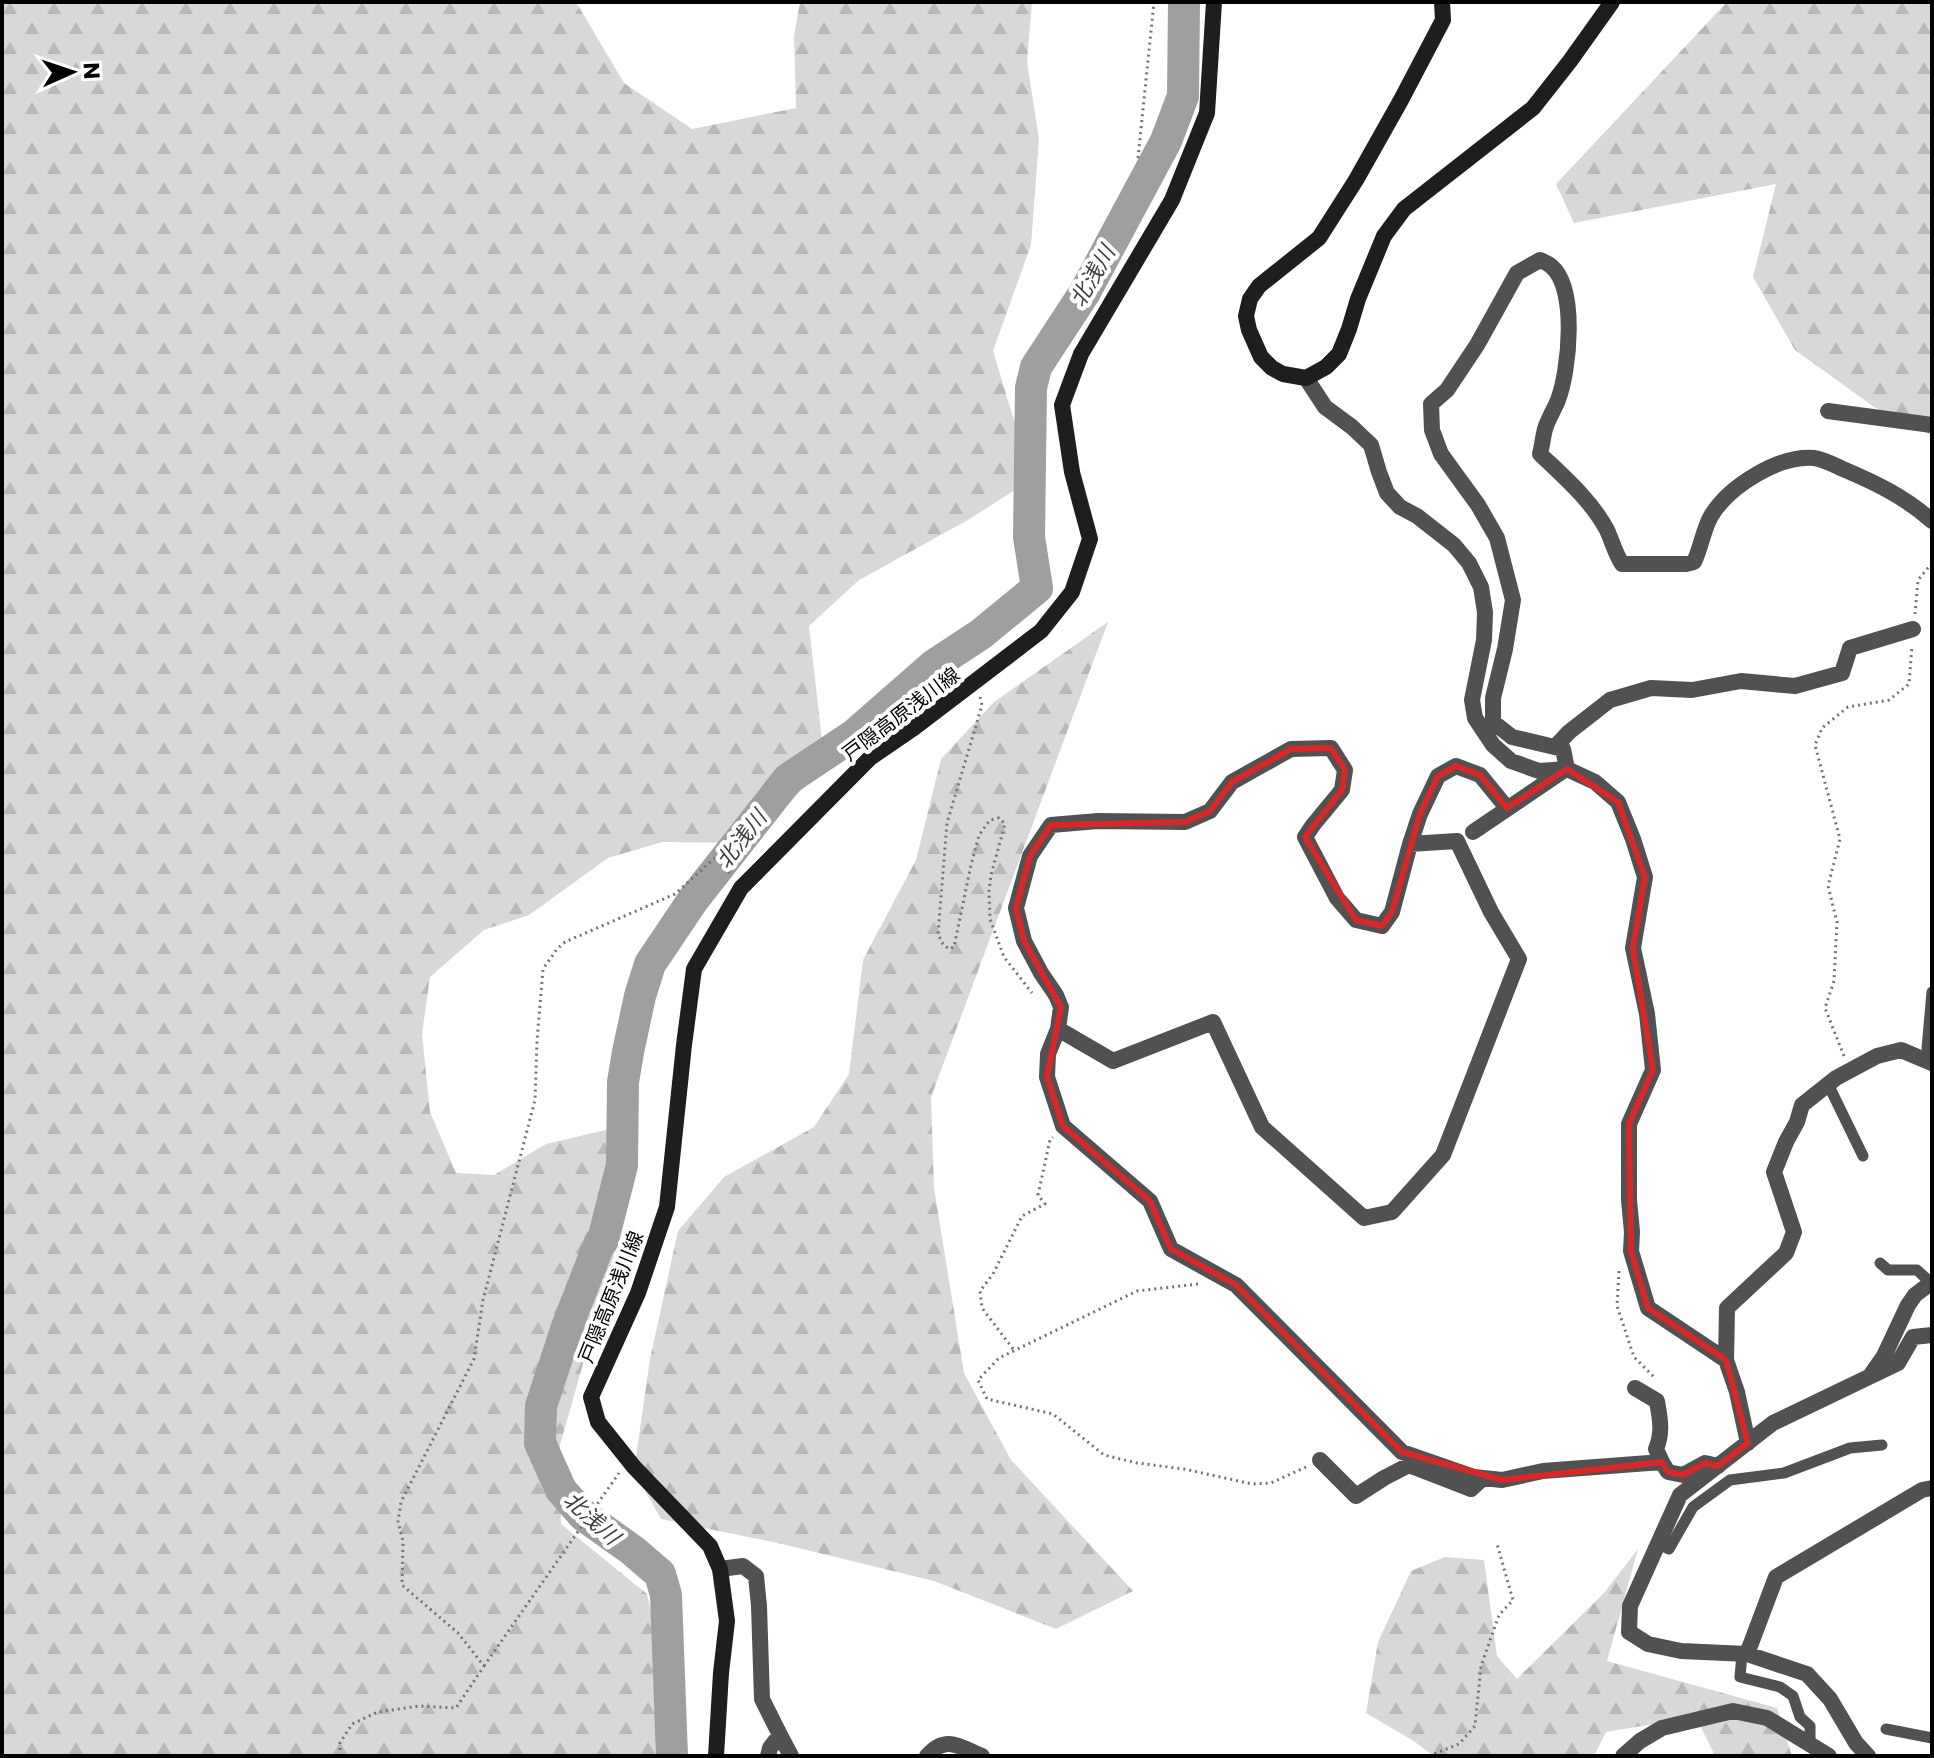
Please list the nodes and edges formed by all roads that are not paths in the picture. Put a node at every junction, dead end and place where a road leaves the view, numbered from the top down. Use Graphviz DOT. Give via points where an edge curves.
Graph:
graph roads {
  1 [pos="1214,2"];
  2 [pos="1442,2"];
  3 [pos="1612,2"];
  4 [pos="1306,378"];
  5 [pos="1828,411"];
  6 [pos="1932,425"];
  7 [pos="1932,521"];
  8 [pos="1913,629"];
  9 [pos="1555,747"];
  10 [pos="1567,769"];
  11 [pos="1507,808"];
  12 [pos="1473,832"];
  13 [pos="1410,844"];
  14 [pos="1932,992"];
  15 [pos="1058,1029"];
  16 [pos="1930,1062"];
  17 [pos="1828,1084"];
  18 [pos="1863,1156"];
  19 [pos="1880,1263"];
  20 [pos="1932,1283"];
  21 [pos="1932,1335"];
  22 [pos="1726,1360"];
  23 [pos="1869,1377"];
  24 [pos="1635,1388"];
  25 [pos="1748,1443"];
  26 [pos="1882,1445"];
  27 [pos="1320,1460"];
  28 [pos="1662,1462"];
  29 [pos="1718,1466"];
  30 [pos="1483,1478"];
  31 [pos="1932,1488"];
  32 [pos="1658,1544"];
  33 [pos="720,1569"];
  34 [pos="1744,1654"];
  35 [pos="1886,1729"];
  36 [pos="780,1735"];
  37 [pos="1932,1738"];
  38 [pos="1810,1744"];
  39 [pos="716,1756"];
  40 [pos="768,1756"];
  41 [pos="791,1756"];
  42 [pos="927,1756"];
  43 [pos="982,1756"];
  44 [pos="1623,1756"];
  45 [pos="1829,1756"];
  46 [pos="1868,1756"];
  1 -- 33 [label="main road, 戸隠高原浅川線" via="1207,113 1172,200 1081,354 1062,405 1090,539 1072,592 1041,631 870,758 741,888 694,969 667,1207 638,1293 591,1397 598,1422 710,1546"];
  2 -- 4 [label="main road" via="1438,31 1319,238 1250,299 1246,316 1261,357 1283,374"];
  3 -- 4 [label="main road" via="1533,108 1404,209 1384,236 1339,354"];
  4 -- 10 [label="street" via="1325,407 1371,445 1387,493 1469,563 1485,612 1472,700 1475,718 1493,745 1511,761 1539,771"];
  5 -- 6 [label="street"];
  7 -- 9 [label="street" via="1886,487 1840,467 1816,458 1787,460 1741,485 1720,505 1710,517 1694,562 1622,564 1592,507 1540,454 1565,374 1569,316 1553,267 1540,260 1517,273 1477,345 1447,390 1431,404 1432,430 1441,454 1497,538 1513,600 1493,722 1512,737"];
  8 -- 9 [label="street" via="1850,648 1842,673 1795,686 1741,681 1692,690 1651,688 1610,700"];
  9 -- 10 [label="street" via="1563,749"];
  10 -- 11 [label="street"];
  10 -- 22 [label="street" via="1595,782 1618,802 1645,877 1633,948 1653,1070 1629,1124 1631,1251 1648,1308"];
  11 -- 12 [label="street"];
  11 -- 13 [label="street" via="1480,775 1456,766 1438,776"];
  13 -- 15 [label="street" via="1392,912 1382,926 1356,920 1337,898 1305,837 1342,790 1345,770 1331,748 1291,749 1232,782 1210,811 1185,822 1051,825 1030,856 1016,908 1024,941 1061,1007"];
  13 -- 15 [label="street" via="1457,841 1519,959 1443,1155 1392,1212 1364,1218 1262,1127 1213,1022 1113,1061"];
  14 -- 16 [label="lane"];
  15 -- 30 [label="street" via="1048,1054 1047,1077 1063,1126 1150,1201 1171,1249 1236,1285 1402,1452"];
  16 -- 17 [label="street" via="1901,1050 1877,1056"];
  17 -- 18 [label="lane"];
  17 -- 22 [label="street" via="1802,1105 1774,1172 1794,1232 1786,1253 1727,1308"];
  19 -- 20 [label="lane" via="1888,1270 1917,1270"];
  20 -- 23 [label="street" via="1908,1305"];
  21 -- 23 [label="street" via="1913,1337 1898,1363"];
  22 -- 25 [label="street"];
  23 -- 25 [label="street" via="1773,1423"];
  24 -- 28 [label="street" via="1657,1401 1662,1426 1656,1449"];
  25 -- 29 [label="street"];
  26 -- 32 [label="lane" via="1850,1448 1784,1473 1730,1480 1693,1507 1669,1549"];
  27 -- 30 [label="street" via="1356,1496 1409,1465 1471,1489"];
  28 -- 29 [label="street" via="1668,1472 1683,1475 1705,1463"];
  28 -- 30 [label="street"];
  29 -- 32 [label="street" via="1680,1495"];
  31 -- 34 [label="street" via="1776,1577"];
  32 -- 34 [label="street" via="1630,1606 1629,1632 1648,1644 1681,1651"];
  33 -- 36 [label="street" via="743,1566 756,1576 762,1699"];
  33 -- 39 [label="main road, 戸隠高原浅川線" via="727,1621"];
  34 -- 38 [label="lane" via="1740,1677 1780,1687 1793,1696 1800,1717 1810,1726"];
  34 -- 46 [label="street" via="1807,1674"];
  35 -- 37 [label="lane"];
  36 -- 40 [label="street"];
  36 -- 41 [label="street"];
  38 -- 44 [label="street" via="1767,1718 1733,1711 1662,1728"];
  38 -- 45 [label="street"];
  42 -- 43 [label="street" via="949,1742"];
}
